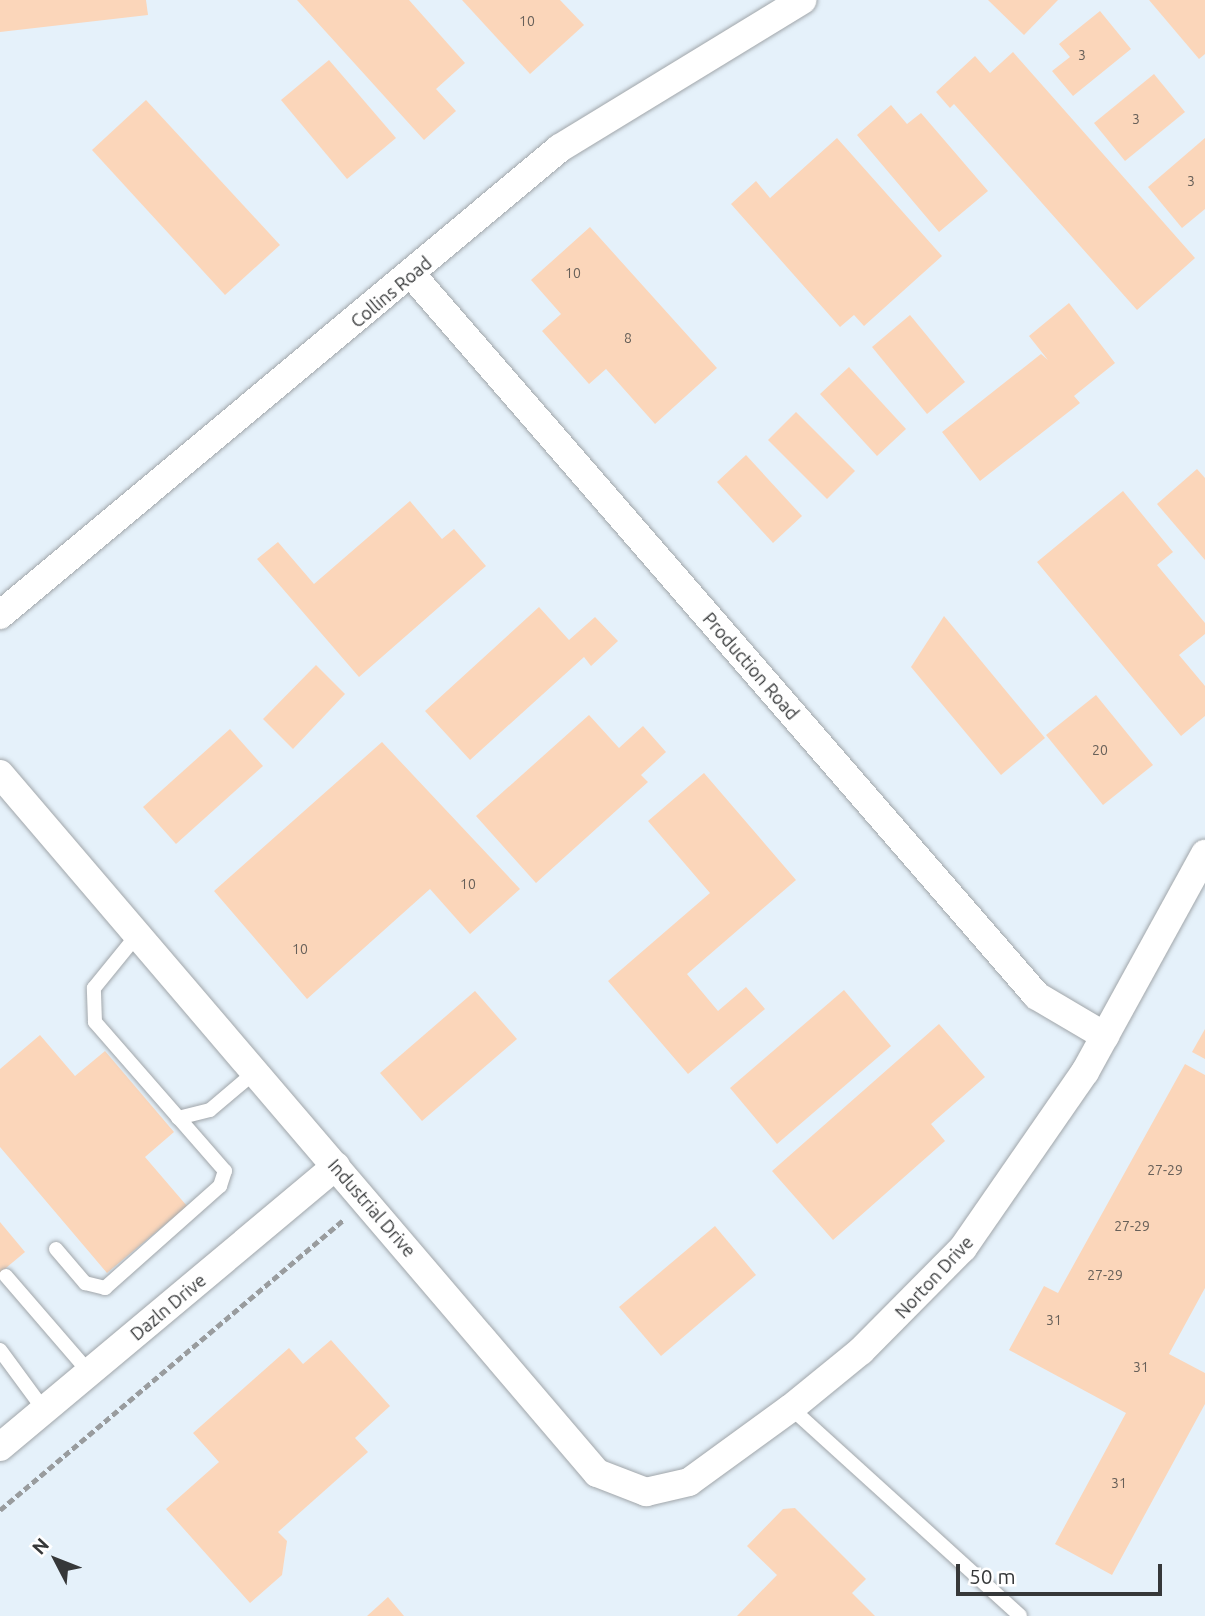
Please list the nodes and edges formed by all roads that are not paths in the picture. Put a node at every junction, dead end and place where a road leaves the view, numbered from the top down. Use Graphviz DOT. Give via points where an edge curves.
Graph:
graph roads {
  1 [pos="803,0"];
  2 [pos="412,275"];
  3 [pos="0,615"];
  4 [pos="0,774"];
  5 [pos="1205,853"];
  6 [pos="137,935"];
  7 [pos="1105,1036"];
  8 [pos="255,1072"];
  9 [pos="178,1118"];
  10 [pos="336,1166"];
  11 [pos="56,1249"];
  12 [pos="6,1276"];
  13 [pos="0,1350"];
  14 [pos="89,1372"];
  15 [pos="791,1408"];
  16 [pos="44,1410"];
  17 [pos="0,1447"];
  18 [pos="1020,1616"];
  1 -- 2 [label="street, Collins Road" via="560,148"];
  2 -- 3 [label="street, Collins Road"];
  2 -- 7 [label="street, Production Road" via="1037,996"];
  4 -- 6 [label="street, Industrial Drive"];
  5 -- 7 [label="street, Norton Drive"];
  6 -- 8 [label="street, Industrial Drive"];
  6 -- 9 [label="lane" via="94,988 90,1004 95,1022"];
  7 -- 15 [label="street, Norton Drive" via="1015,1181 963,1248 861,1352"];
  8 -- 9 [label="lane" via="211,1110"];
  8 -- 10 [label="street, Industrial Drive"];
  9 -- 11 [label="lane" via="225,1171 220,1186 105,1288 85,1283"];
  10 -- 14 [label="street, Dazln Drive"];
  10 -- 15 [label="street, Industrial Drive" via="597,1473 623,1487 668,1491 690,1482"];
  12 -- 14 [label="lane"];
  13 -- 16 [label="lane"];
  14 -- 16 [label="street, Dazln Drive"];
  15 -- 18 [label="lane"];
  16 -- 17 [label="street, Dazln Drive"];
}
